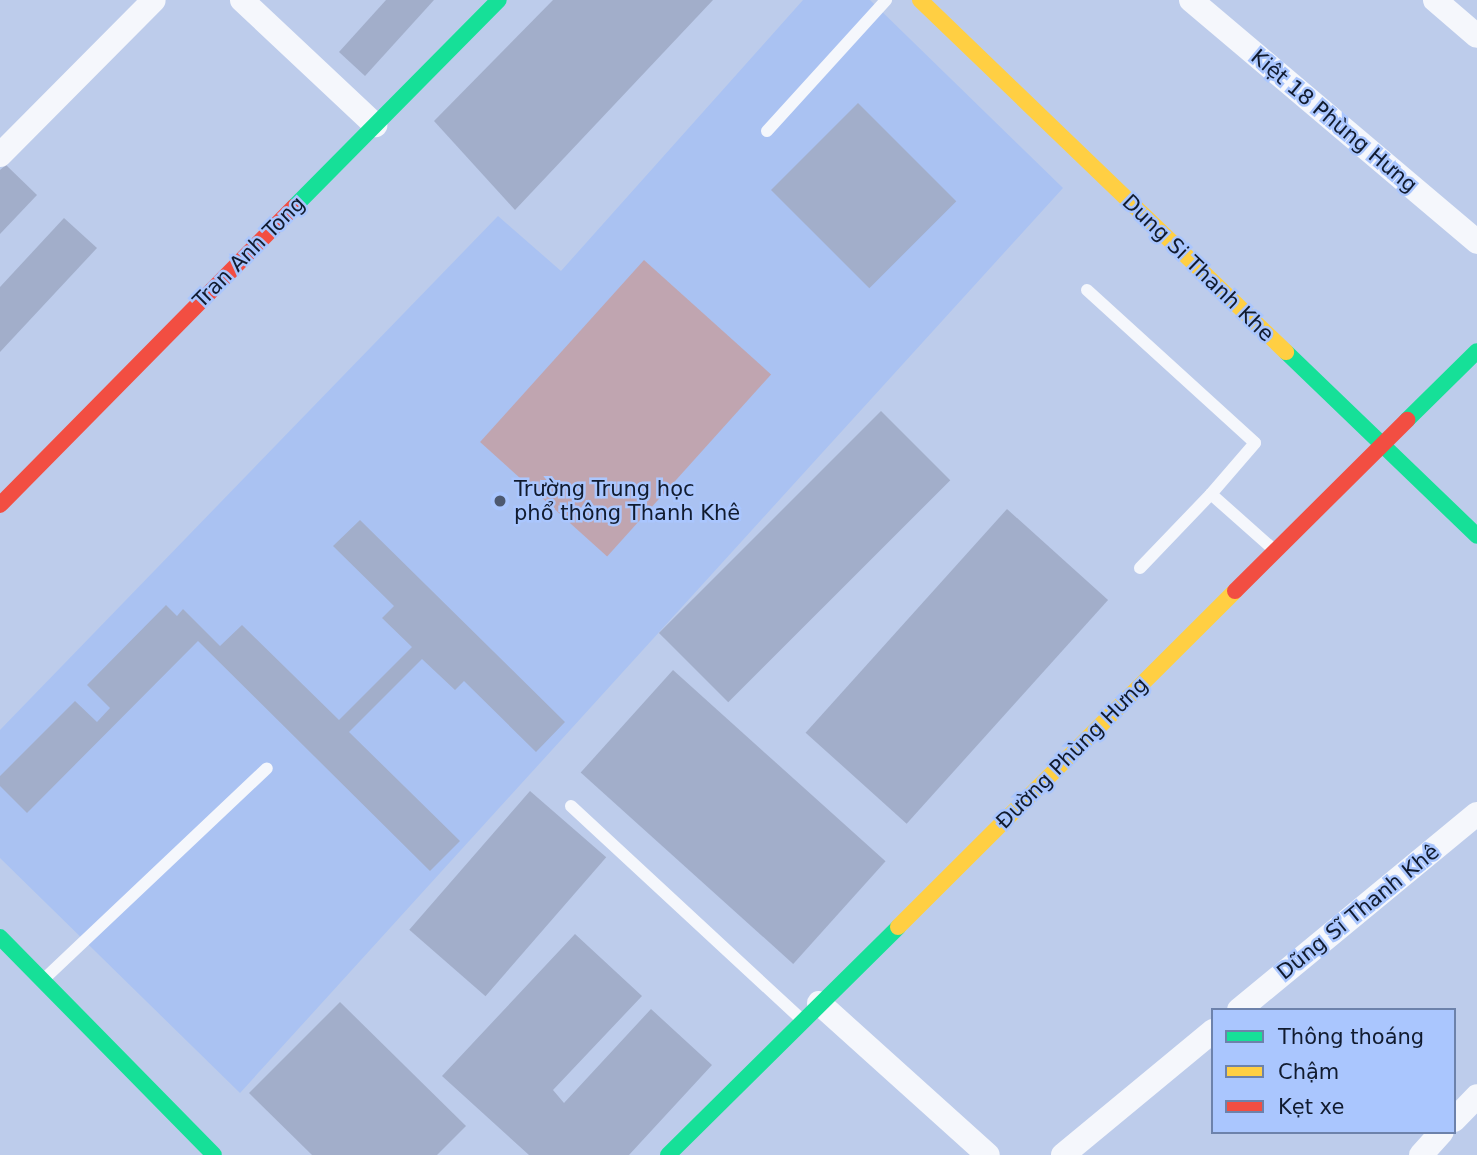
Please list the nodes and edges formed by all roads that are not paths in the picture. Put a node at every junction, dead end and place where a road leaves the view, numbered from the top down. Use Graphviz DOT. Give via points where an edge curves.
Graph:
graph roads {
  1 [pos="154,0"];
  2 [pos="242,0"];
  3 [pos="499,0"];
  4 [pos="886,0"];
  5 [pos="920,0"];
  6 [pos="1191,0"];
  7 [pos="1435,0"];
  8 [pos="1477,36"];
  9 [pos="375,125"];
  10 [pos="767,131"];
  11 [pos="0,155"];
  12 [pos="1477,242"];
  13 [pos="1087,290"];
  14 [pos="1477,351"];
  15 [pos="1383,446"];
  16 [pos="1211,494"];
  17 [pos="0,505"];
  18 [pos="1477,536"];
  19 [pos="1276,551"];
  20 [pos="1140,568"];
  21 [pos="267,768"];
  22 [pos="571,806"];
  23 [pos="1477,814"];
  24 [pos="0,937"];
  25 [pos="42,980"];
  26 [pos="1241,1008"];
  27 [pos="811,1012"];
  28 [pos="1211,1033"];
  29 [pos="1477,1096"];
  30 [pos="1456,1118"];
  31 [pos="1440,1134"];
  32 [pos="214,1155"];
  33 [pos="668,1155"];
  34 [pos="988,1155"];
  35 [pos="1063,1155"];
  36 [pos="1421,1155"];
  1 -- 11 [label="street"];
  2 -- 9 [label="street"];
  3 -- 9 [label="street, Tran Anh Tong"];
  4 -- 10 [label="lane"];
  5 -- 15 [label="street, Dung Si Thanh Khe"];
  6 -- 12 [label="street, Kiệt 18 Phùng Hưng"];
  7 -- 8 [label="street"];
  9 -- 17 [label="street, Tran Anh Tong"];
  13 -- 16 [label="lane" via="1255,443"];
  14 -- 15 [label="street, Đường Phùng Hưng"];
  15 -- 18 [label="street, Dung Si Thanh Khe"];
  15 -- 19 [label="street, Đường Phùng Hưng"];
  16 -- 19 [label="lane"];
  16 -- 20 [label="lane"];
  19 -- 27 [label="street, Đường Phùng Hưng"];
  21 -- 25 [label="lane"];
  22 -- 27 [label="lane"];
  23 -- 26 [label="street, Dũng Sĩ Thanh Khê"];
  24 -- 25 [label="street"];
  25 -- 32 [label="street"];
  27 -- 33 [label="street, Đường Phùng Hưng"];
  27 -- 34 [label="street"];
  28 -- 35 [label="street"];
  29 -- 30 [label="street"];
  31 -- 36 [label="street"];
}
